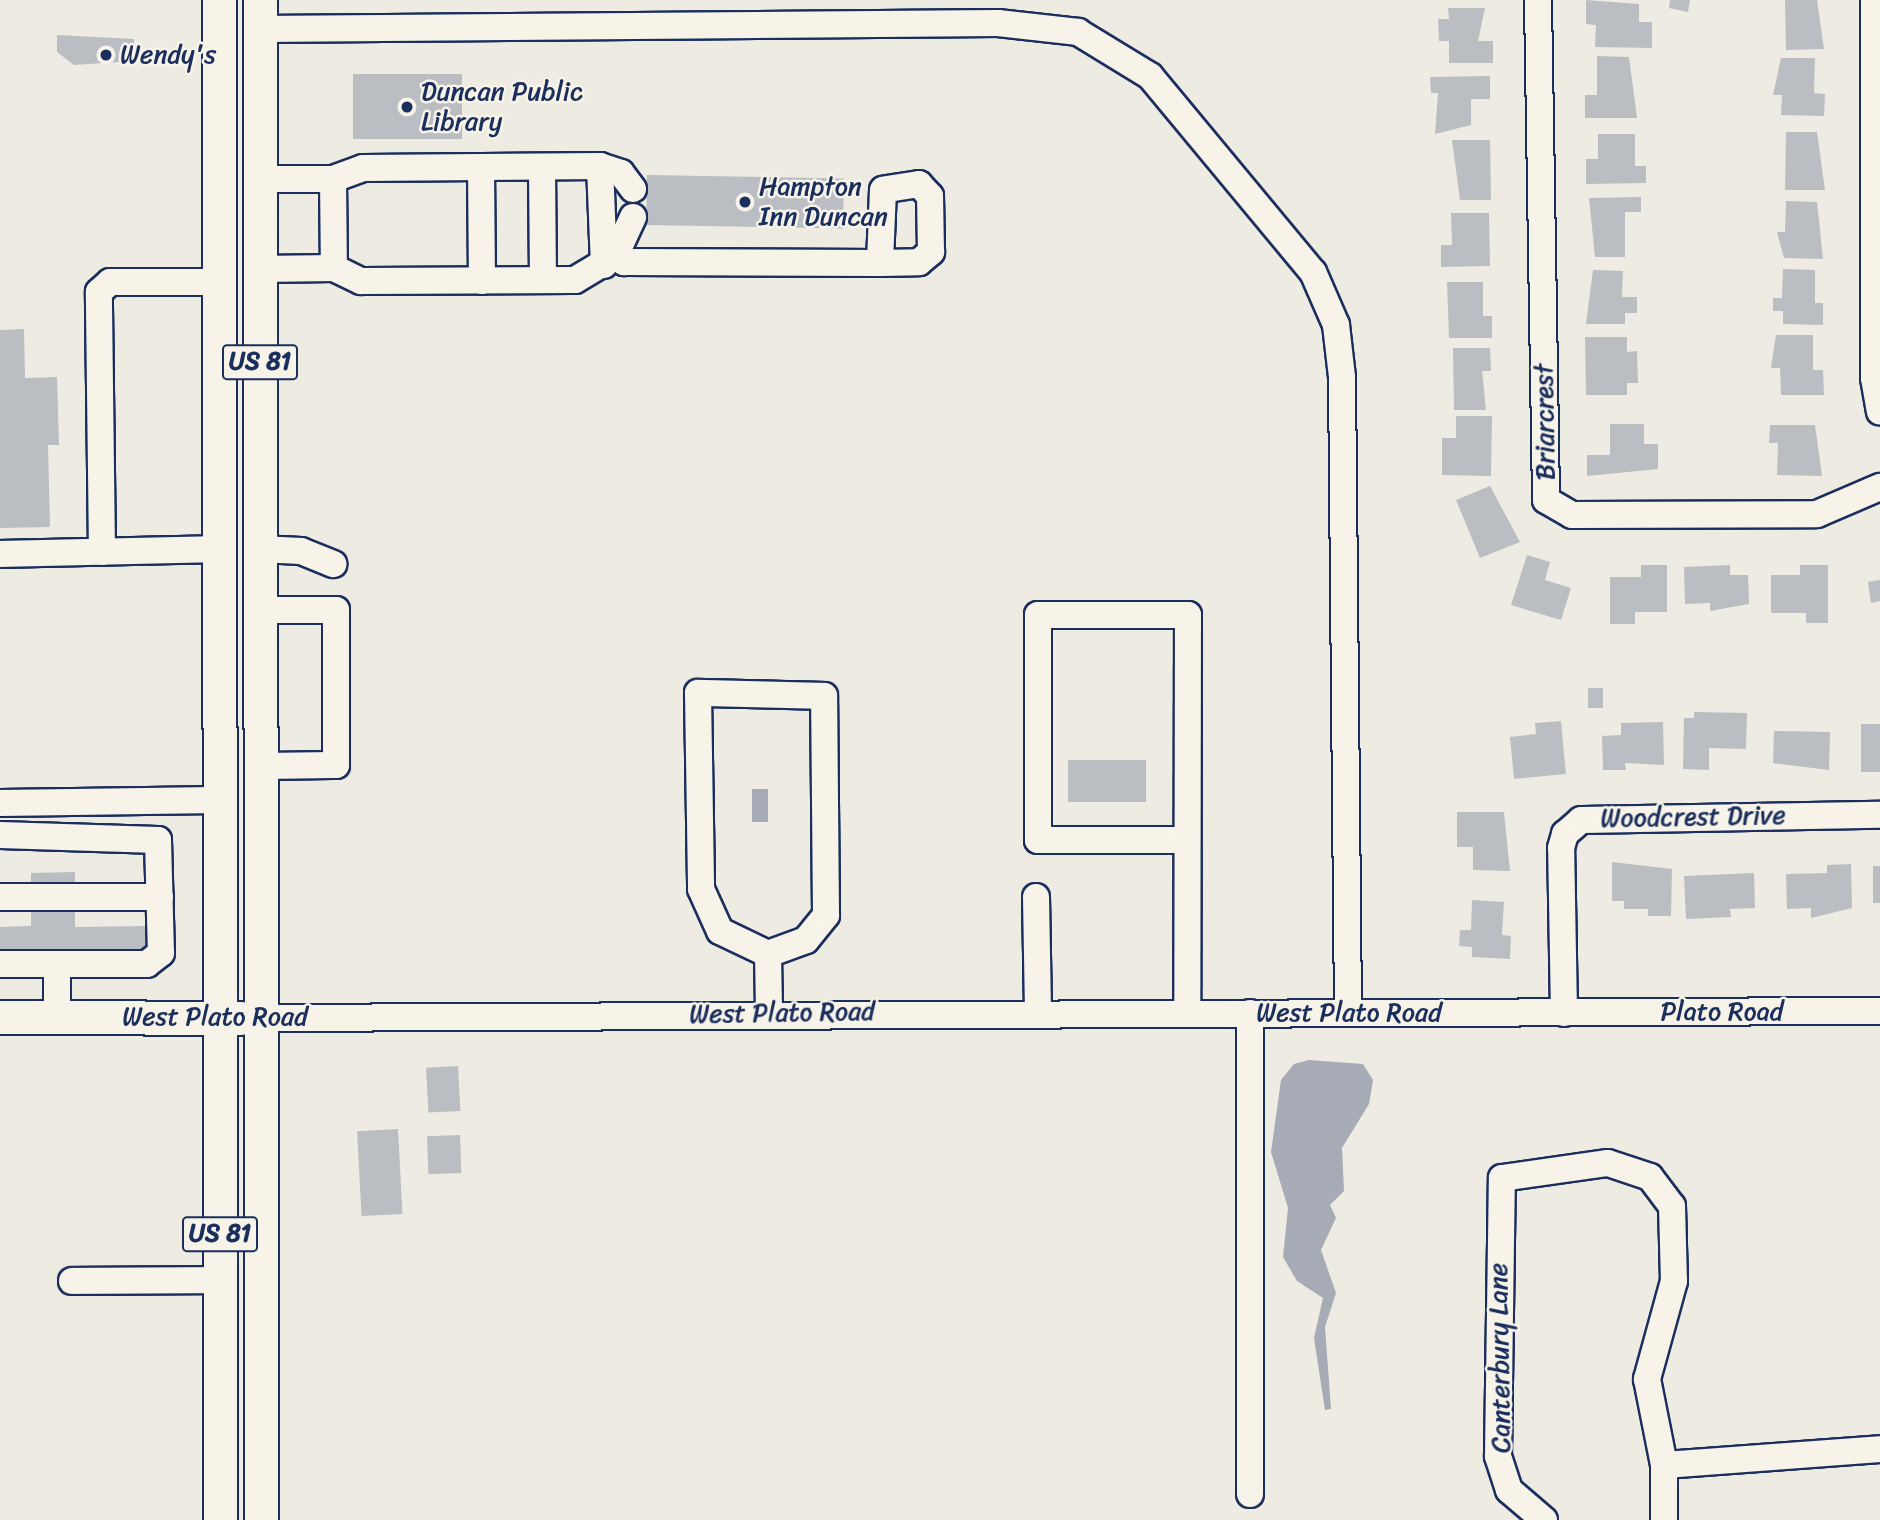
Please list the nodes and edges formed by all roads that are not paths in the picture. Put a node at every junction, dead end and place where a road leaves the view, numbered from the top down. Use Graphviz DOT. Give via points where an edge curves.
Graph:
graph roads {
  1 [pos="1538,0"];
  2 [pos="1874,0"];
  3 [pos="219,4"];
  4 [pos="260,12"];
  5 [pos="600,166"];
  6 [pos="481,167"];
  7 [pos="541,167"];
  8 [pos="260,179"];
  9 [pos="333,179"];
  10 [pos="633,189"];
  11 [pos="633,217"];
  12 [pos="1878,229"];
  13 [pos="610,260"];
  14 [pos="880,263"];
  15 [pos="334,268"];
  16 [pos="260,269"];
  17 [pos="543,280"];
  18 [pos="482,281"];
  19 [pos="219,282"];
  20 [pos="1880,411"];
  21 [pos="1880,487"];
  22 [pos="220,550"];
  23 [pos="260,550"];
  24 [pos="102,552"];
  25 [pos="0,554"];
  26 [pos="334,564"];
  27 [pos="260,610"];
  28 [pos="260,766"];
  29 [pos="218,800"];
  30 [pos="135,801"];
  31 [pos="0,803"];
  32 [pos="1880,815"];
  33 [pos="0,835"];
  34 [pos="136,835"];
  35 [pos="1187,841"];
  36 [pos="0,897"];
  37 [pos="160,897"];
  38 [pos="1036,897"];
  39 [pos="768,954"];
  40 [pos="0,964"];
  41 [pos="57,964"];
  42 [pos="1038,1010"];
  43 [pos="1880,1011"];
  44 [pos="1187,1013"];
  45 [pos="1250,1013"];
  46 [pos="1348,1013"];
  47 [pos="1564,1013"];
  48 [pos="769,1014"];
  49 [pos="0,1017"];
  50 [pos="57,1017"];
  51 [pos="219,1018"];
  52 [pos="260,1018"];
  53 [pos="220,1280"];
  54 [pos="72,1281"];
  55 [pos="1880,1449"];
  56 [pos="1664,1465"];
  57 [pos="1250,1494"];
  58 [pos="220,1520"];
  59 [pos="261,1520"];
  60 [pos="1544,1520"];
  61 [pos="1664,1520"];
  1 -- 21 [label="street, Briarcrest" via="1546,500 1572,515 1817,514"];
  2 -- 12 [label="street"];
  3 -- 4 [label="main road"];
  3 -- 19 [label="main road, US 81"];
  4 -- 8 [label="main road, US 81"];
  4 -- 46 [label="street" via="998,23 1077,32 1150,76 1313,272 1336,325 1342,377"];
  5 -- 7 [label="street"];
  5 -- 10 [label="street" via="621,173"];
  5 -- 13 [label="street"];
  6 -- 7 [label="street"];
  6 -- 9 [label="street" via="363,168"];
  6 -- 18 [label="street"];
  7 -- 17 [label="street"];
  8 -- 9 [label="street"];
  8 -- 16 [label="main road, US 81"];
  9 -- 15 [label="street"];
  11 -- 13 [label="street"];
  12 -- 20 [label="street" via="1874,378"];
  13 -- 14 [label="street"];
  13 -- 17 [label="street" via="575,280"];
  15 -- 16 [label="street"];
  15 -- 18 [label="street" via="361,281"];
  16 -- 23 [label="main road, US 81"];
  17 -- 18 [label="street"];
  19 -- 22 [label="main road, US 81"];
  19 -- 24 [label="street" via="110,282 99,292"];
  22 -- 23 [label="main road"];
  22 -- 24 [label="street"];
  22 -- 29 [label="main road, US 81"];
  23 -- 26 [label="street" via="301,551"];
  23 -- 27 [label="main road, US 81"];
  24 -- 25 [label="street"];
  27 -- 28 [label="main road, US 81"];
  27 -- 28 [label="street" via="336,610 336,765"];
  28 -- 52 [label="main road, US 81"];
  29 -- 30 [label="street"];
  29 -- 51 [label="main road, US 81"];
  30 -- 31 [label="street"];
  30 -- 34 [label="street"];
  32 -- 47 [label="street, Woodcrest Drive" via="1581,820 1565,834 1561,848"];
  33 -- 34 [label="street"];
  34 -- 37 [label="street" via="158,840"];
  35 -- 35 [label="street" via="1038,840 1038,615 1188,615"];
  35 -- 44 [label="street"];
  36 -- 37 [label="street"];
  37 -- 41 [label="street" via="155,961"];
  38 -- 42 [label="street"];
  39 -- 39 [label="street" via="720,931 701,889 698,693 824,696 825,915 806,940"];
  39 -- 48 [label="street"];
  40 -- 41 [label="street"];
  41 -- 50 [label="street"];
  42 -- 44 [label="street, West Plato Road"];
  42 -- 48 [label="street, West Plato Road"];
  43 -- 47 [label="street, Plato Road"];
  44 -- 45 [label="street, West Plato Road"];
  45 -- 46 [label="street, West Plato Road"];
  45 -- 57 [label="street"];
  46 -- 47 [label="street, West Plato Road"];
  48 -- 52 [label="street, West Plato Road"];
  49 -- 50 [label="main road, West Plato Road"];
  50 -- 51 [label="main road, West Plato Road"];
  51 -- 52 [label="main road, West Plato Road"];
  51 -- 53 [label="main road, US 81"];
  52 -- 59 [label="main road, US 81"];
  53 -- 54 [label="street"];
  53 -- 58 [label="main road, US 81"];
  55 -- 56 [label="street"];
  56 -- 60 [label="street, Canterbury Lane" via="1647,1379 1674,1282 1672,1206 1650,1177 1608,1163 1502,1178 1498,1456 1509,1490"];
  56 -- 61 [label="street"];
}
